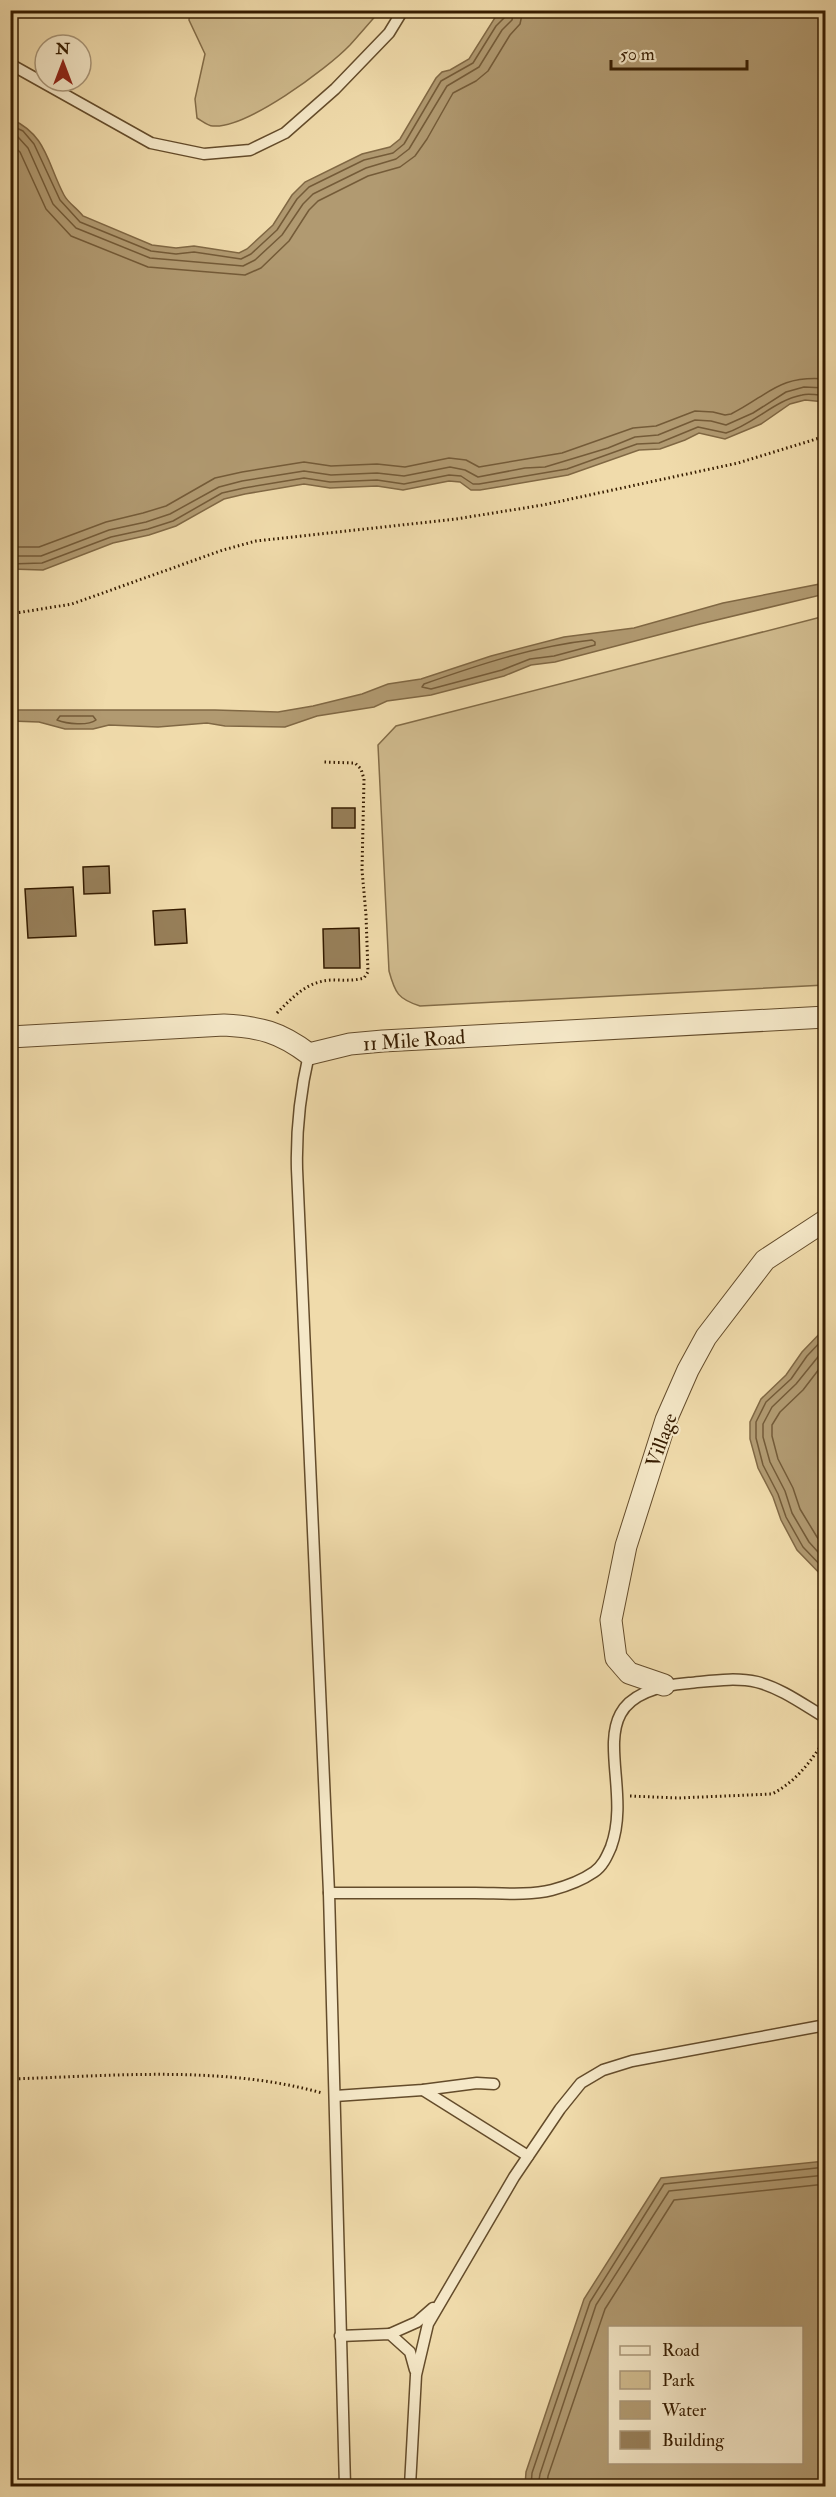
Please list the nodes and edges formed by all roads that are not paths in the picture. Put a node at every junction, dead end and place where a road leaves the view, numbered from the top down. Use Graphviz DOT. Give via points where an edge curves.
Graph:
graph roads {
  1 [pos="403,10"];
  2 [pos="10,64"];
  3 [pos="825,1017"];
  4 [pos="10,1037"];
  5 [pos="309,1054"];
  6 [pos="825,1220"];
  7 [pos="664,1685"];
  8 [pos="825,1718"];
  9 [pos="329,1893"];
  10 [pos="825,2025"];
  11 [pos="494,2084"];
  12 [pos="423,2090"];
  13 [pos="335,2096"];
  14 [pos="528,2157"];
  15 [pos="442,2299"];
  16 [pos="390,2334"];
  17 [pos="340,2336"];
  18 [pos="416,2374"];
  19 [pos="345,2487"];
  20 [pos="410,2487"];
  1 -- 2 [label="lane" via="389,33 335,89 285,133 250,150 204,154 151,143"];
  3 -- 5 [label="street, 11 Mile Road" via="383,1041"];
  4 -- 5 [label="street" via="224,1025 262,1029 289,1039"];
  5 -- 9 [label="lane" via="296,1129"];
  6 -- 7 [label="street, Village" via="765,1260 706,1337 666,1420 626,1546 611,1620 616,1658 629,1673"];
  7 -- 8 [label="lane" via="756,1682 774,1688"];
  7 -- 9 [label="lane" via="631,1700 614,1731 615,1836 607,1858 596,1871 576,1883 550,1891"];
  9 -- 13 [label="lane"];
  10 -- 14 [label="lane" via="696,2048 603,2070 581,2083"];
  11 -- 12 [label="lane"];
  12 -- 13 [label="lane"];
  12 -- 14 [label="lane"];
  13 -- 17 [label="lane"];
  14 -- 15 [label="lane"];
  15 -- 16 [label="lane" via="417,2322"];
  15 -- 18 [label="lane" via="428,2324"];
  16 -- 17 [label="lane"];
  16 -- 18 [label="lane" via="410,2352"];
  17 -- 19 [label="lane"];
  18 -- 20 [label="lane"];
}
